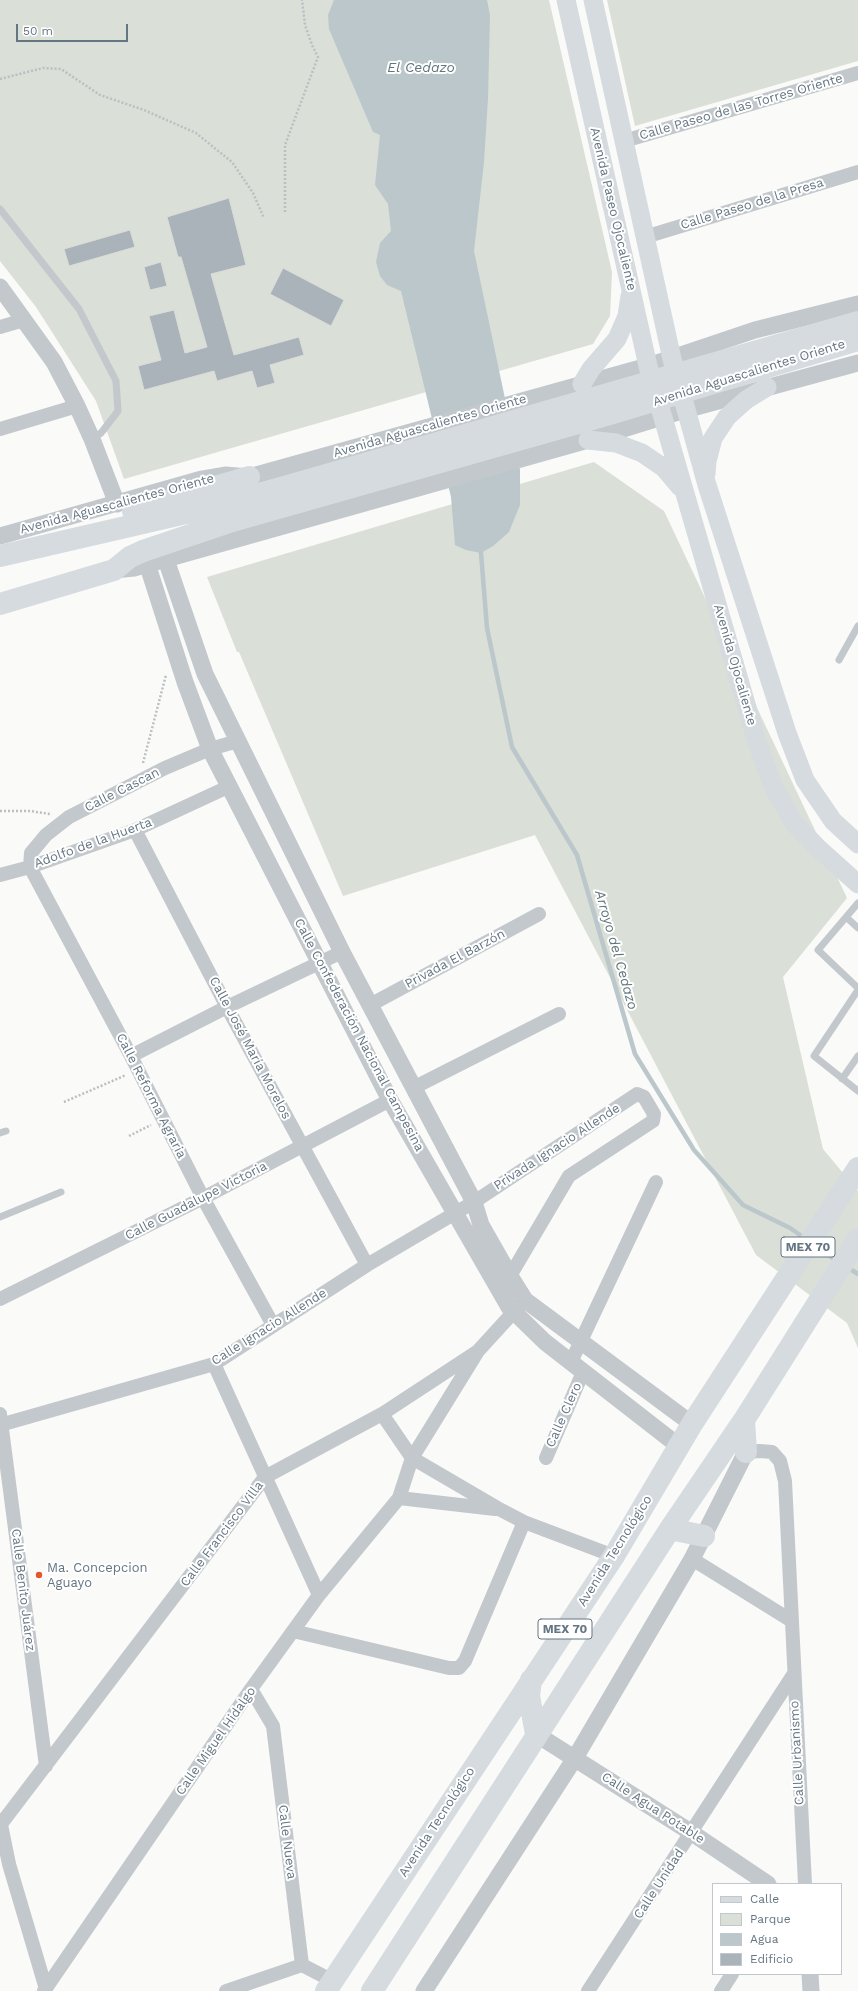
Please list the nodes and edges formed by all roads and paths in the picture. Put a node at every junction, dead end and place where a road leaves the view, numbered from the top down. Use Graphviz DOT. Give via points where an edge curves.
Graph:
graph roads {
  1 [pos="302,0"];
  2 [pos="566,0"];
  3 [pos="593,0"];
  4 [pos="858,73"];
  5 [pos="0,79"];
  6 [pos="624,141"];
  7 [pos="858,172"];
  8 [pos="0,209"];
  9 [pos="285,212"];
  10 [pos="264,218"];
  11 [pos="645,236"];
  12 [pos="629,279"];
  13 [pos="0,287"];
  14 [pos="858,304"];
  15 [pos="24,320"];
  16 [pos="858,322"];
  17 [pos="0,327"];
  18 [pos="755,330"];
  19 [pos="858,340"];
  20 [pos="672,359"];
  21 [pos="858,363"];
  22 [pos="648,366"];
  23 [pos="582,384"];
  24 [pos="767,387"];
  25 [pos="560,390"];
  26 [pos="736,396"];
  27 [pos="78,406"];
  28 [pos="685,410"];
  29 [pos="663,417"];
  30 [pos="0,429"];
  31 [pos="92,439"];
  32 [pos="580,442"];
  33 [pos="249,477"];
  34 [pos="707,485"];
  35 [pos="688,500"];
  36 [pos="117,504"];
  37 [pos="227,513"];
  38 [pos="4,548"];
  39 [pos="154,555"];
  40 [pos="0,604"];
  41 [pos="858,626"];
  42 [pos="174,645"];
  43 [pos="839,660"];
  44 [pos="238,740"];
  45 [pos="210,749"];
  46 [pos="138,781"];
  47 [pos="228,787"];
  48 [pos="0,811"];
  49 [pos="69,816"];
  50 [pos="135,830"];
  51 [pos="858,844"];
  52 [pos="30,867"];
  53 [pos="0,875"];
  54 [pos="858,884"];
  55 [pos="858,903"];
  56 [pos="539,914"];
  57 [pos="846,917"];
  58 [pos="858,928"];
  59 [pos="342,952"];
  60 [pos="321,963"];
  61 [pos="858,989"];
  62 [pos="370,1005"];
  63 [pos="227,1007"];
  64 [pos="559,1014"];
  65 [pos="131,1056"];
  66 [pos="858,1056"];
  67 [pos="138,1070"];
  68 [pos="842,1079"];
  69 [pos="413,1088"];
  70 [pos="858,1092"];
  71 [pos="390,1100"];
  72 [pos="64,1102"];
  73 [pos="163,1120"];
  74 [pos="129,1136"];
  75 [pos="303,1146"];
  76 [pos="858,1168"];
  77 [pos="656,1182"];
  78 [pos="61,1192"];
  79 [pos="203,1198"];
  80 [pos="474,1202"];
  81 [pos="454,1213"];
  82 [pos="0,1217"];
  83 [pos="858,1239"];
  84 [pos="367,1265"];
  85 [pos="510,1276"];
  86 [pos="0,1299"];
  87 [pos="518,1306"];
  88 [pos="273,1325"];
  89 [pos="580,1343"];
  90 [pos="478,1351"];
  91 [pos="214,1364"];
  92 [pos="577,1367"];
  93 [pos="382,1414"];
  94 [pos="744,1420"];
  95 [pos="1,1421"];
  96 [pos="692,1424"];
  97 [pos="680,1447"];
  98 [pos="746,1452"];
  99 [pos="412,1458"];
  100 [pos="546,1458"];
  101 [pos="265,1477"];
  102 [pos="399,1498"];
  103 [pos="501,1510"];
  104 [pos="524,1522"];
  105 [pos="670,1529"];
  106 [pos="704,1536"];
  107 [pos="614,1556"];
  108 [pos="692,1559"];
  109 [pos="319,1595"];
  110 [pos="792,1621"];
  111 [pos="293,1631"];
  112 [pos="793,1675"];
  113 [pos="531,1680"];
  114 [pos="251,1690"];
  115 [pos="536,1734"];
  116 [pos="575,1758"];
  117 [pos="46,1766"];
  118 [pos="1,1822"];
  119 [pos="692,1833"];
  120 [pos="5,1865"];
  121 [pos="767,1883"];
  122 [pos="805,1883"];
  123 [pos="302,1965"];
  124 [pos="731,1975"];
  125 [pos="810,1975"];
  126 [pos="329,1986"];
  127 [pos="45,1990"];
  128 [pos="226,1991"];
  129 [pos="372,1991"];
  130 [pos="424,1991"];
  131 [pos="588,1991"];
  132 [pos="721,1991"];
  133 [pos="811,1991"];
  1 -- 9 [label="path" via="305,25 318,57 284,145"];
  2 -- 12 [label="main road, Avenida Paseo Ojocaliente"];
  3 -- 6 [label="main road, Avenida Paseo Ojocaliente"];
  4 -- 6 [label="street, Calle Paseo de las Torres Oriente"];
  5 -- 10 [label="path" via="43,68 61,69 100,96 144,110 196,133 232,162 253,193"];
  6 -- 11 [label="main road, Avenida Paseo Ojocaliente"];
  7 -- 11 [label="street, Calle Paseo de la Presa"];
  8 -- 31 [label="lane" via="80,309 116,381 118,411"];
  11 -- 20 [label="main road, Avenida Paseo Ojocaliente"];
  12 -- 22 [label="main road, Avenida Paseo Ojocaliente"];
  12 -- 23 [label="main road" via="629,304 623,328"];
  13 -- 15 [label="street"];
  14 -- 18 [label="street, Avenida Aguascalientes Oriente"];
  15 -- 17 [label="street"];
  15 -- 27 [label="street" via="54,362"];
  16 -- 37 [label="main road, Avenida Aguascalientes Oriente"];
  18 -- 20 [label="street, Avenida Aguascalientes Oriente"];
  18 -- 26 [label="street" via="732,347 720,366 723,384"];
  19 -- 37 [label="main road, Avenida Aguascalientes Oriente" via="596,418"];
  20 -- 22 [label="street, Avenida Aguascalientes Oriente"];
  20 -- 28 [label="main road, Avenida Paseo Ojocaliente"];
  21 -- 24 [label="street, Avenida Aguascalientes Oriente"];
  22 -- 23 [label="street, Avenida Aguascalientes Oriente"];
  22 -- 29 [label="main road, Avenida Paseo Ojocaliente"];
  23 -- 25 [label="street, Avenida Aguascalientes Oriente"];
  24 -- 26 [label="street, Avenida Aguascalientes Oriente"];
  24 -- 34 [label="main road" via="736,407 719,427 708,455"];
  25 -- 32 [label="street" via="580,394 592,411 593,418 589,431"];
  25 -- 33 [label="street, Avenida Aguascalientes Oriente"];
  26 -- 28 [label="street, Avenida Aguascalientes Oriente"];
  27 -- 30 [label="street"];
  27 -- 31 [label="street"];
  28 -- 29 [label="street, Avenida Aguascalientes Oriente"];
  28 -- 34 [label="main road, Avenida Ojocaliente"];
  29 -- 32 [label="street, Avenida Aguascalientes Oriente"];
  29 -- 35 [label="main road, Avenida Ojocaliente"];
  31 -- 36 [label="street"];
  32 -- 35 [label="main road" via="616,443 642,453 664,468"];
  32 -- 39 [label="street, Avenida Aguascalientes Oriente" via="434,483"];
  33 -- 36 [label="street, Avenida Aguascalientes Oriente" via="225,476 202,479"];
  33 -- 38 [label="main road"];
  34 -- 51 [label="main road, Avenida Ojocaliente" via="787,733 805,780 833,821"];
  35 -- 54 [label="main road, Avenida Ojocaliente" via="757,742 773,786 794,822"];
  36 -- 38 [label="street, Avenida Aguascalientes Oriente"];
  37 -- 38 [label="main road, Avenida Aguascalientes Oriente"];
  37 -- 39 [label="main road, Avenida Aguascalientes Oriente"];
  39 -- 40 [label="main road, Avenida Aguascalientes Oriente" via="130,557 114,570"];
  39 -- 42 [label="street, Calle Confederación Nacional Campesina"];
  39 -- 44 [label="street, Calle Confederación Nacional Campesina" via="205,674"];
  41 -- 43 [label="lane"];
  42 -- 45 [label="street, Calle Confederación Nacional Campesina"];
  42 -- 46 [label="path"];
  44 -- 45 [label="street, Calle Cascan"];
  44 -- 59 [label="street, Calle Confederación Nacional Campesina"];
  45 -- 46 [label="street, Calle Cascan"];
  45 -- 47 [label="street, Calle Confederación Nacional Campesina"];
  46 -- 49 [label="street, Calle Cascan"];
  47 -- 50 [label="street, Adolfo de la Huerta"];
  47 -- 60 [label="street, Calle Confederación Nacional Campesina"];
  48 -- 49 [label="path" via="30,811"];
  49 -- 52 [label="street, Calle Cascan" via="46,835 31,852"];
  50 -- 52 [label="street, Adolfo de la Huerta"];
  50 -- 63 [label="street, Calle José María Morelos"];
  52 -- 53 [label="street, Adolfo de la Huerta"];
  52 -- 65 [label="street, Calle Reforma Agraria"];
  55 -- 57 [label="lane"];
  56 -- 62 [label="street, Privada El Barzón"];
  57 -- 58 [label="lane"];
  57 -- 61 [label="lane" via="818,950"];
  59 -- 60 [label="street"];
  59 -- 62 [label="street, Calle Confederación Nacional Campesina"];
  60 -- 63 [label="street"];
  60 -- 71 [label="street, Calle Confederación Nacional Campesina"];
  61 -- 68 [label="lane" via="814,1056"];
  62 -- 69 [label="street, Calle Confederación Nacional Campesina"];
  63 -- 65 [label="street"];
  63 -- 75 [label="street, Calle José María Morelos"];
  64 -- 69 [label="street"];
  65 -- 67 [label="street, Calle Reforma Agraria"];
  66 -- 68 [label="lane"];
  67 -- 72 [label="path"];
  67 -- 73 [label="street, Calle Reforma Agraria"];
  68 -- 70 [label="lane"];
  69 -- 80 [label="street, Calle Confederación Nacional Campesina"];
  71 -- 75 [label="street, Calle Guadalupe Victoria"];
  71 -- 81 [label="street, Calle Confederación Nacional Campesina"];
  73 -- 74 [label="path"];
  73 -- 79 [label="street, Calle Reforma Agraria"];
  75 -- 79 [label="street, Calle Guadalupe Victoria"];
  75 -- 84 [label="street, Calle José María Morelos"];
  76 -- 96 [label="main road, Avenida Tecnológico / MEX 70"];
  77 -- 89 [label="street, Calle Clero"];
  78 -- 82 [label="lane"];
  79 -- 86 [label="street, Calle Guadalupe Victoria"];
  79 -- 88 [label="street, Calle Reforma Agraria"];
  80 -- 81 [label="street, Calle Ignacio Allende"];
  80 -- 85 [label="street, Calle Confederación Nacional Campesina" via="481,1225"];
  80 -- 85 [label="street, Privada Ignacio Allende" via="637,1094 644,1097 654,1114 653,1121 569,1176"];
  81 -- 84 [label="street, Calle Ignacio Allende"];
  81 -- 87 [label="street, Calle Confederación Nacional Campesina"];
  83 -- 94 [label="main road, MEX 70"];
  84 -- 88 [label="street, Calle Ignacio Allende"];
  85 -- 87 [label="street, Calle Confederación Nacional Campesina"];
  87 -- 89 [label="street, Calle Confederación Nacional Campesina"];
  87 -- 90 [label="street, Calle Francisco Villa"];
  87 -- 92 [label="street, Calle Confederación Nacional Campesina"];
  88 -- 91 [label="street, Calle Ignacio Allende"];
  89 -- 92 [label="street, Calle Clero"];
  89 -- 96 [label="street, Calle Confederación Nacional Campesina"];
  90 -- 93 [label="street, Calle Francisco Villa"];
  90 -- 99 [label="street, Calle Miguel Hidalgo"];
  91 -- 95 [label="street, Calle Ignacio Allende"];
  91 -- 101 [label="street"];
  92 -- 97 [label="street, Calle Confederación Nacional Campesina"];
  92 -- 100 [label="street, Calle Clero"];
  93 -- 99 [label="street"];
  93 -- 101 [label="street, Calle Francisco Villa"];
  94 -- 98 [label="main road"];
  94 -- 105 [label="main road, MEX 70"];
  95 -- 117 [label="street, Calle Benito Juárez"];
  96 -- 97 [label="main road, Avenida Tecnológico / MEX 70"];
  97 -- 107 [label="main road, Avenida Tecnológico / MEX 70"];
  98 -- 106 [label="street"];
  98 -- 110 [label="street, Calle Urbanismo" via="772,1452 780,1461 785,1481"];
  99 -- 102 [label="street, Calle Miguel Hidalgo"];
  99 -- 103 [label="street"];
  101 -- 109 [label="street"];
  101 -- 117 [label="street, Calle Francisco Villa"];
  102 -- 103 [label="street"];
  102 -- 109 [label="street, Calle Miguel Hidalgo"];
  103 -- 104 [label="street"];
  104 -- 107 [label="street"];
  104 -- 111 [label="street" via="465,1661 459,1668 449,1668"];
  105 -- 106 [label="main road"];
  105 -- 115 [label="main road, MEX 70"];
  106 -- 108 [label="street"];
  107 -- 113 [label="main road, Avenida Tecnológico / MEX 70"];
  108 -- 110 [label="street"];
  108 -- 116 [label="street"];
  109 -- 111 [label="street, Calle Miguel Hidalgo"];
  110 -- 112 [label="street, Calle Urbanismo"];
  111 -- 114 [label="street, Calle Miguel Hidalgo"];
  112 -- 119 [label="street, Calle Unidad"];
  112 -- 122 [label="street, Calle Urbanismo"];
  113 -- 115 [label="main road" via="529,1696"];
  113 -- 126 [label="main road, Avenida Tecnológico / MEX 70"];
  114 -- 123 [label="street, Calle Nueva" via="273,1726"];
  114 -- 127 [label="street, Calle Miguel Hidalgo"];
  115 -- 116 [label="street, Calle Agua Potable"];
  115 -- 129 [label="main road, MEX 70"];
  116 -- 119 [label="street, Calle Agua Potable"];
  116 -- 130 [label="street"];
  117 -- 118 [label="street, Calle Francisco Villa"];
  118 -- 120 [label="street"];
  119 -- 121 [label="street, Calle Agua Potable"];
  119 -- 131 [label="street, Calle Unidad"];
  120 -- 127 [label="street"];
  123 -- 126 [label="street"];
  123 -- 128 [label="street"];
  124 -- 132 [label="street"];
  125 -- 133 [label="street"];
}
